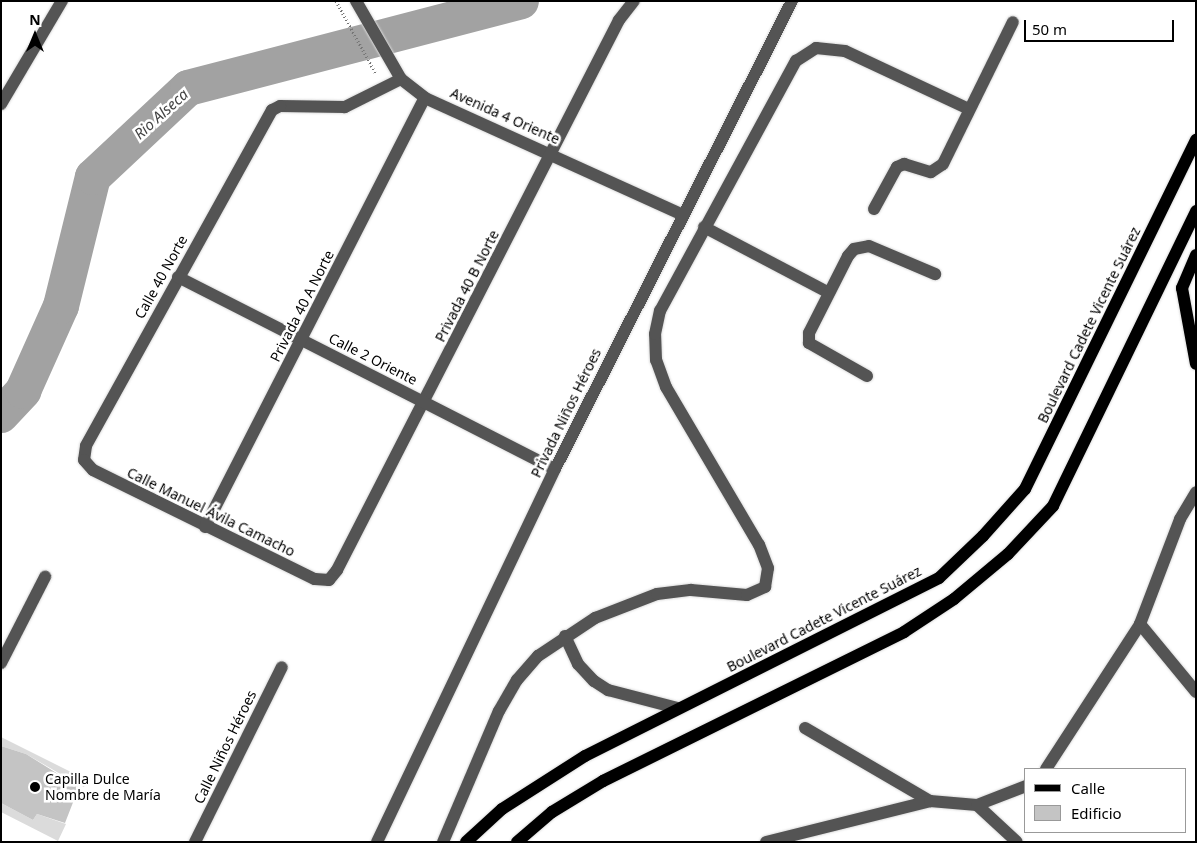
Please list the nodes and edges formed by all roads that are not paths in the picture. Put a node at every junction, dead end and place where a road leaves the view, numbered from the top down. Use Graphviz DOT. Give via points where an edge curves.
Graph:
graph roads {
  1 [pos="62,1"];
  2 [pos="356,1"];
  3 [pos="792,1"];
  4 [pos="632,3"];
  5 [pos="1013,22"];
  6 [pos="399,76"];
  7 [pos="425,98"];
  8 [pos="1,104"];
  9 [pos="969,109"];
  10 [pos="1196,140"];
  11 [pos="552,153"];
  12 [pos="874,209"];
  13 [pos="1196,211"];
  14 [pos="681,214"];
  15 [pos="704,227"];
  16 [pos="1196,255"];
  17 [pos="935,274"];
  18 [pos="178,277"];
  19 [pos="829,293"];
  20 [pos="302,340"];
  21 [pos="1196,364"];
  22 [pos="867,376"];
  23 [pos="424,402"];
  24 [pos="84,460"];
  25 [pos="555,470"];
  26 [pos="1196,492"];
  27 [pos="205,527"];
  28 [pos="44,577"];
  29 [pos="329,580"];
  30 [pos="1140,624"];
  31 [pos="565,636"];
  32 [pos="1,663"];
  33 [pos="282,667"];
  34 [pos="1196,692"];
  35 [pos="677,708"];
  36 [pos="805,728"];
  37 [pos="1047,768"];
  38 [pos="1024,787"];
  39 [pos="930,801"];
  40 [pos="976,805"];
  41 [pos="195,842"];
  42 [pos="377,842"];
  43 [pos="443,842"];
  44 [pos="466,842"];
  45 [pos="517,842"];
  46 [pos="766,842"];
  47 [pos="1017,842"];
  1 -- 8 [label="street"];
  2 -- 6 [label="street, Avenida 4 Oriente"];
  3 -- 14 [label="street, Privada Niños Héroes"];
  4 -- 11 [label="street, Privada 40 B Norte"];
  5 -- 9 [label="street"];
  6 -- 7 [label="street, Avenida 4 Oriente"];
  6 -- 18 [label="street, Calle 40 Norte" via="339,108 280,106 272,110"];
  7 -- 11 [label="street, Avenida 4 Oriente"];
  7 -- 20 [label="street, Privada 40 A Norte"];
  9 -- 12 [label="street" via="938,170 897,166"];
  9 -- 15 [label="street" via="845,51 816,48 806,52 796,61"];
  10 -- 35 [label="main road, Boulevard Cadete Vicente Suárez" via="1025,489 983,536 939,578"];
  11 -- 14 [label="street, Avenida 4 Oriente"];
  11 -- 23 [label="street, Privada 40 B Norte"];
  13 -- 45 [label="main road" via="1053,506 1008,554 954,600 904,632 602,781 552,812"];
  14 -- 25 [label="street, Privada Niños Héroes"];
  15 -- 19 [label="street"];
  15 -- 31 [label="street" via="660,311 656,360 666,388 759,545 768,568 765,587 747,595 691,590 657,594 595,618"];
  16 -- 21 [label="main road" via="1182,288"];
  17 -- 19 [label="street" via="861,246 848,256"];
  18 -- 20 [label="street, Calle 2 Oriente"];
  18 -- 24 [label="street, Calle 40 Norte" via="86,446"];
  19 -- 22 [label="street" via="808,333 810,343"];
  20 -- 23 [label="street, Calle 2 Oriente"];
  20 -- 27 [label="street, Privada 40 A Norte"];
  23 -- 25 [label="street, Calle 2 Oriente"];
  23 -- 29 [label="street, Privada 40 B Norte"];
  24 -- 27 [label="street, Calle Manuel Ávila Camacho" via="93,470"];
  25 -- 42 [label="street, Privada Niños Héroes"];
  26 -- 30 [label="street" via="1180,519"];
  27 -- 29 [label="street, Calle Manuel Ávila Camacho" via="315,579"];
  28 -- 32 [label="street"];
  30 -- 34 [label="street"];
  30 -- 37 [label="street"];
  31 -- 35 [label="street" via="578,664 594,682 608,690"];
  31 -- 43 [label="street" via="517,680"];
  33 -- 41 [label="street, Calle Niños Héroes"];
  35 -- 44 [label="main road, Boulevard Cadete Vicente Suárez" via="585,756 502,809"];
  36 -- 39 [label="street"];
  38 -- 40 [label="street"];
  39 -- 40 [label="street"];
  39 -- 46 [label="street"];
  40 -- 47 [label="street"];
}
